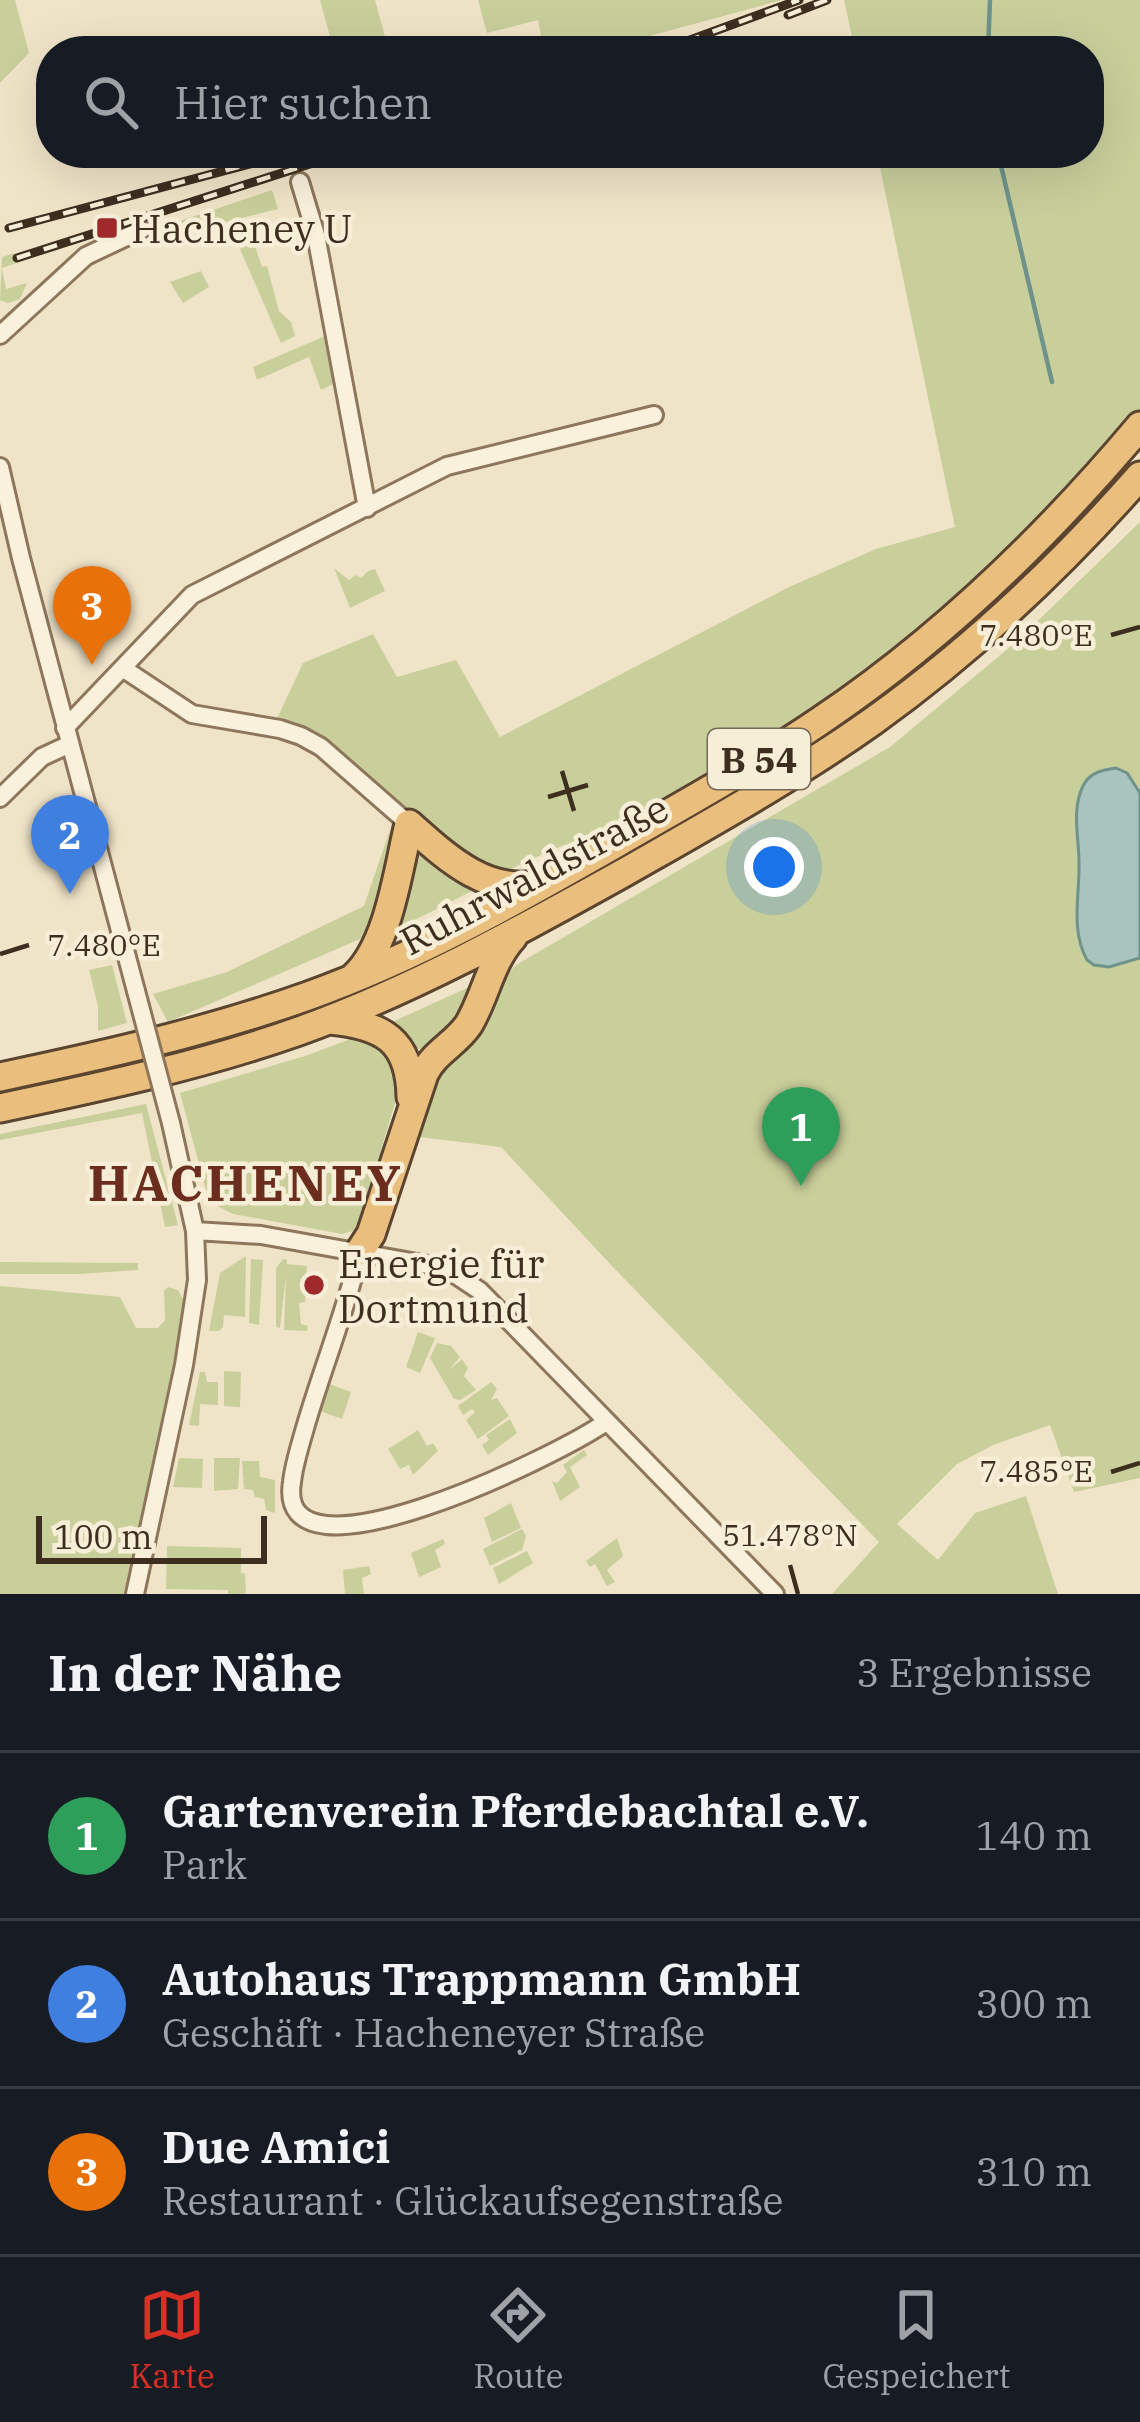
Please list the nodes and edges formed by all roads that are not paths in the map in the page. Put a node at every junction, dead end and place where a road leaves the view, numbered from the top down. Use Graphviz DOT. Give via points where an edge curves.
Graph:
graph roads {
  1 [pos="300,182"];
  2 [pos="142,230"];
  3 [pos="0,334"];
  4 [pos="654,415"];
  5 [pos="1140,426"];
  6 [pos="0,467"];
  7 [pos="1140,476"];
  8 [pos="367,508"];
  9 [pos="124,669"];
  10 [pos="68,736"];
  11 [pos="0,798"];
  12 [pos="409,824"];
  13 [pos="550,881"];
  14 [pos="526,928"];
  15 [pos="351,980"];
  16 [pos="328,1019"];
  17 [pos="0,1077"];
  18 [pos="0,1108"];
  19 [pos="411,1108"];
  20 [pos="195,1231"];
  21 [pos="360,1251"];
  22 [pos="606,1422"];
  23 [pos="485,1503"];
  24 [pos="298,1535"];
  25 [pos="136,1594"];
  26 [pos="776,1594"];
  1 -- 8 [label="street"];
  2 -- 3 [label="street" via="86,256"];
  4 -- 8 [label="street" via="447,466"];
  5 -- 13 [label="highway, Ruhrwaldstraße / B 54" via="1045,535 926,643 820,721"];
  6 -- 10 [label="street"];
  7 -- 14 [label="highway, Ruhrwaldstraße / B 54" via="1041,581 876,718"];
  8 -- 9 [label="street" via="192,596"];
  9 -- 10 [label="street"];
  9 -- 12 [label="street" via="192,714 301,736"];
  10 -- 11 [label="street"];
  10 -- 20 [label="street, bridge"];
  12 -- 13 [label="highway" via="489,881 524,888"];
  12 -- 15 [label="highway" via="379,940"];
  13 -- 15 [label="highway, Ruhrwaldstraße / B 54"];
  14 -- 16 [label="highway, Ruhrwaldstraße / B 54"];
  14 -- 19 [label="highway" via="499,955 462,1034 430,1062"];
  15 -- 17 [label="highway, Ruhrwaldstraße / B 54" via="168,1040"];
  16 -- 18 [label="highway, Ruhrwaldstraße / B 54" via="232,1053"];
  16 -- 19 [label="highway" via="372,1027 399,1044"];
  19 -- 21 [label="highway"];
  20 -- 21 [label="street"];
  20 -- 25 [label="street" via="197,1280 184,1365"];
  21 -- 22 [label="street" via="434,1266 480,1291"];
  21 -- 24 [label="street" via="297,1456"];
  22 -- 23 [label="street"];
  22 -- 26 [label="street"];
}
